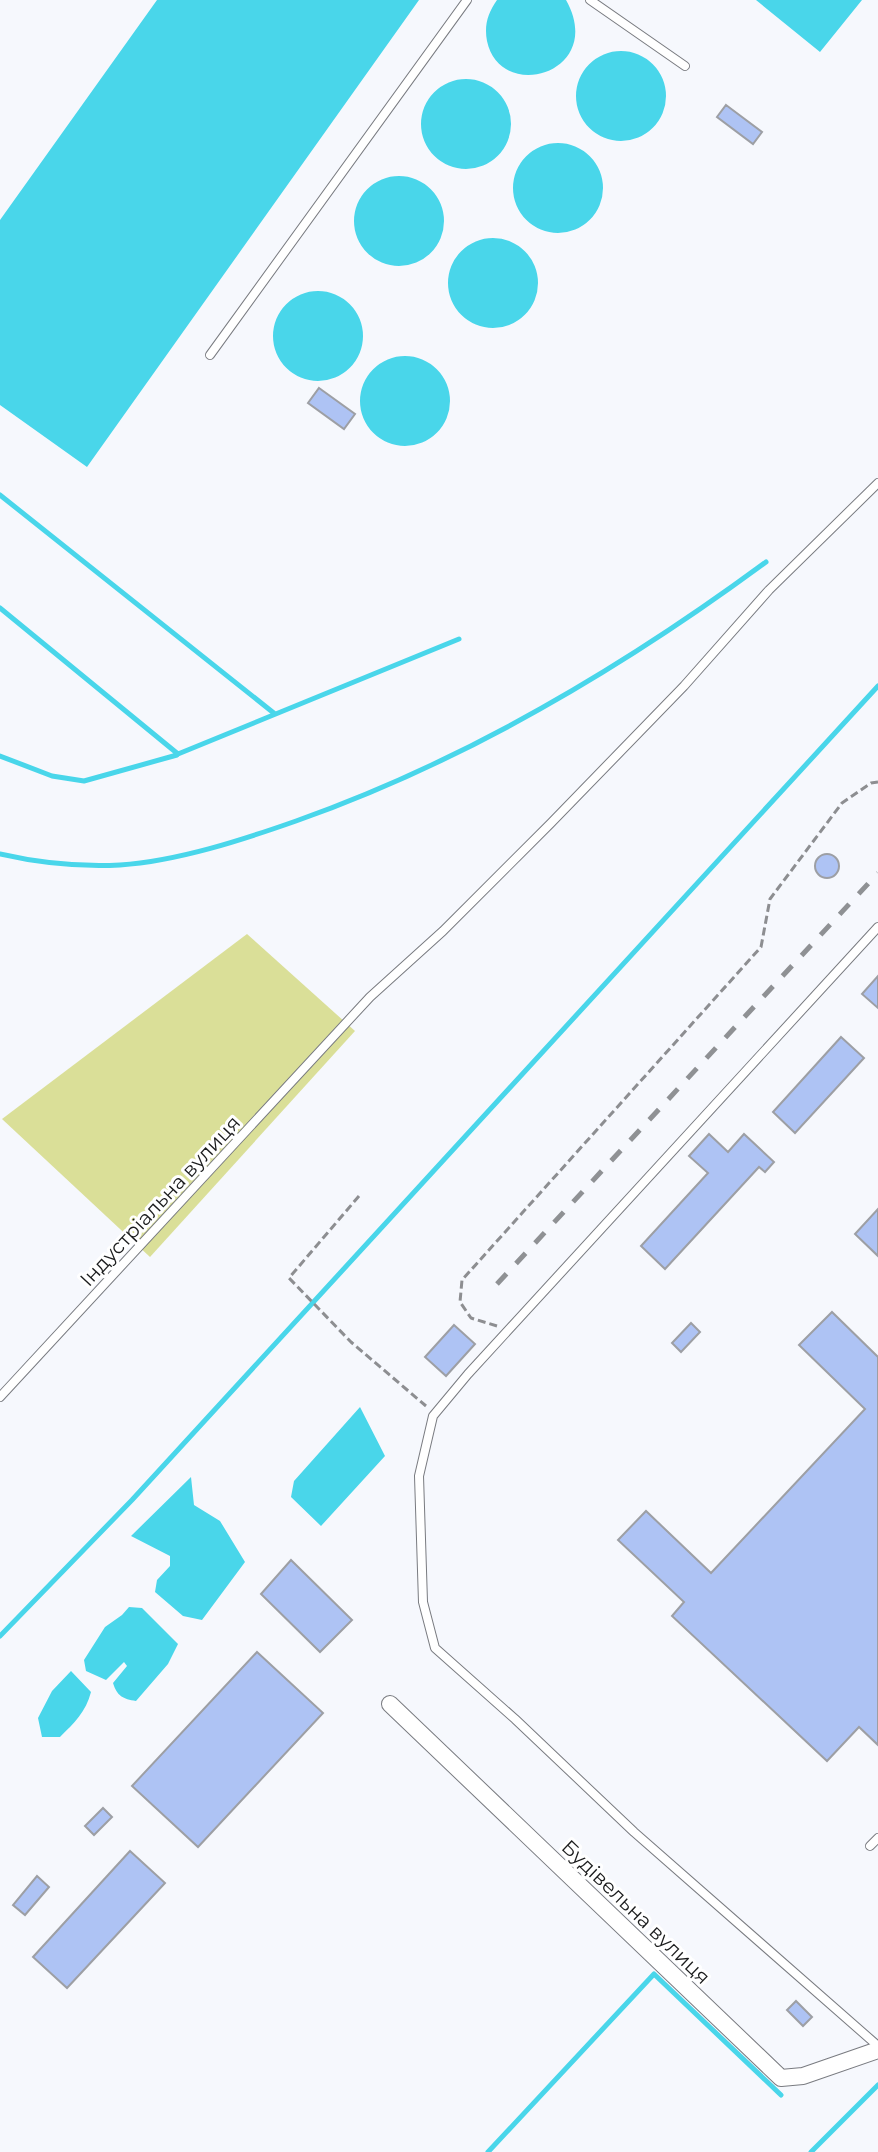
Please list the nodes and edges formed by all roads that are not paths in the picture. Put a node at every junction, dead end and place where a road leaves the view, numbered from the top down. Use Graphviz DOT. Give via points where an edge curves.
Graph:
graph roads {
  1 [pos="467,0"];
  2 [pos="590,0"];
  3 [pos="685,66"];
  4 [pos="210,355"];
  5 [pos="878,483"];
  6 [pos="878,927"];
  7 [pos="0,1397"];
  8 [pos="390,1704"];
  9 [pos="878,1838"];
  10 [pos="870,1846"];
  11 [pos="878,2048"];
  1 -- 4 [label="lane"];
  2 -- 3 [label="lane"];
  5 -- 7 [label="lane, Індустріальна вулиця" via="769,590 551,823 370,997"];
  6 -- 11 [label="lane" via="433,1416 419,1476 423,1602 435,1648"];
  8 -- 11 [label="street, Будівельна вулиця" via="781,2078 803,2076"];
  9 -- 10 [label="lane"];
}
